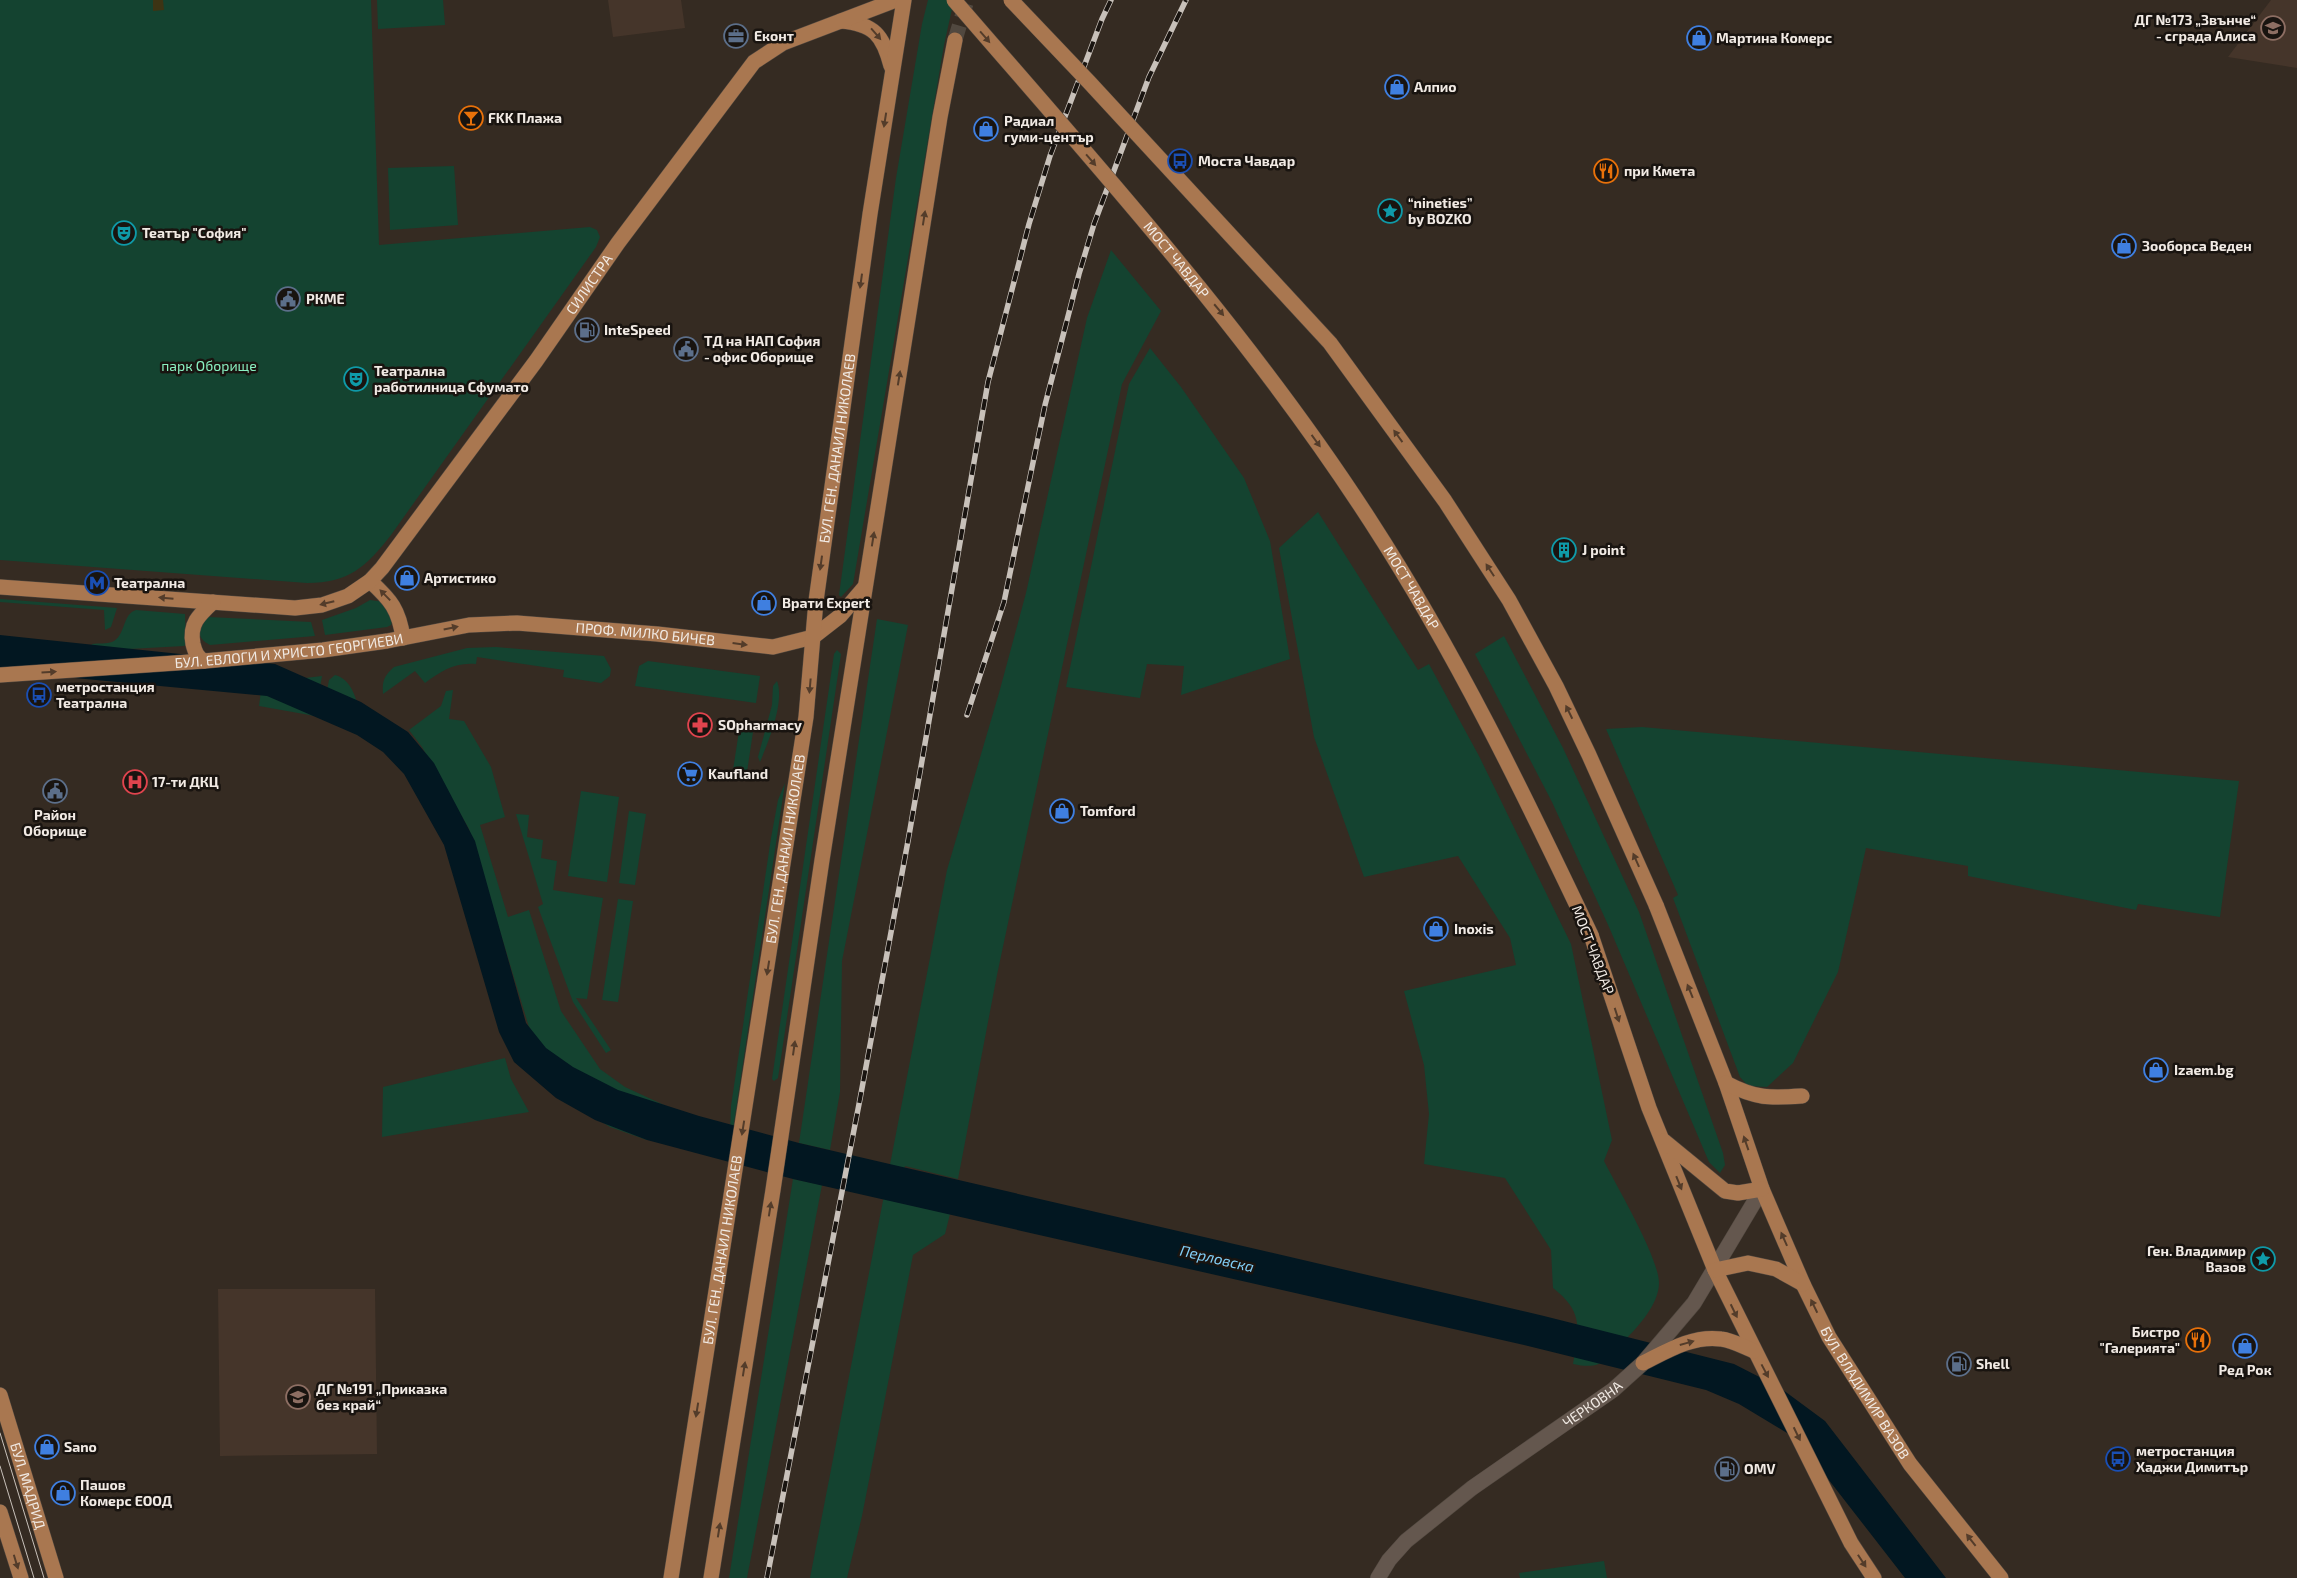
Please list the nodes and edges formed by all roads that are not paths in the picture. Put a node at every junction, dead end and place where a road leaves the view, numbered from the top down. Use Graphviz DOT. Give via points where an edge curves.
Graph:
graph roads {
  1 [pos="896,0"];
  2 [pos="904,0"];
  3 [pos="954,0"];
  4 [pos="1011,0"];
  5 [pos="837,21"];
  6 [pos="955,40"];
  7 [pos="892,72"];
  8 [pos="370,581"];
  9 [pos="0,587"];
  10 [pos="865,587"];
  11 [pos="212,602"];
  12 [pos="403,638"];
  13 [pos="812,638"];
  14 [pos="204,661"];
  15 [pos="0,675"];
  16 [pos="1726,1083"];
  17 [pos="1802,1096"];
  18 [pos="1661,1138"];
  19 [pos="1762,1190"];
  20 [pos="1714,1270"];
  21 [pos="1803,1284"];
  22 [pos="1754,1351"];
  23 [pos="1643,1363"];
  24 [pos="0,1395"];
  25 [pos="0,1512"];
  26 [pos="21,1578"];
  27 [pos="56,1578"];
  28 [pos="671,1578"];
  29 [pos="711,1578"];
  30 [pos="1378,1578"];
  31 [pos="1874,1578"];
  32 [pos="2001,1578"];
  1 -- 5 [label="main road, СИЛИСТРА"];
  2 -- 7 [label="main road, БУЛ. ГЕН. ДАНАИЛ НИКОЛАЕВ"];
  3 -- 18 [label="main road, МОСТ ЧАВДАР, one-way, bridge" via="1227,320 1332,462 1372,523 1476,701 1591,935"];
  16 -- 4 [label="main road, one-way, bridge" via="1656,905 1556,686 1509,600 1440,494 1330,343"];
  5 -- 7 [label="main road, one-way" via="856,23 879,35"];
  5 -- 8 [label="main road, СИЛИСТРА" via="783,43 754,62 738,81 531,368"];
  10 -- 6 [label="main road, one-way"];
  7 -- 13 [label="main road, БУЛ. ГЕН. ДАНАИЛ НИКОЛАЕВ, one-way"];
  8 -- 11 [label="main road, one-way" via="342,599 313,607"];
  12 -- 8 [label="main road, БУЛ. ЕВЛОГИ И ХРИСТО ГЕОРГИЕВИ, one-way" via="397,611 389,597"];
  11 -- 9 [label="main road, one-way"];
  10 -- 13 [label="main road, ПРОФ. МИЛКО БИЧЕВ" via="840,616"];
  29 -- 10 [label="main road, one-way"];
  11 -- 14 [label="main road" via="197,618 191,634 194,650"];
  12 -- 13 [label="main road, ПРОФ. МИЛКО БИЧЕВ, one-way" via="468,625 517,623 773,647"];
  12 -- 14 [label="main road, БУЛ. ЕВЛОГИ И ХРИСТО ГЕОРГИЕВИ" via="324,650"];
  13 -- 28 [label="main road, БУЛ. ГЕН. ДАНАИЛ НИКОЛАЕВ, one-way" via="806,717"];
  15 -- 14 [label="main road, БУЛ. ЕВЛОГИ И ХРИСТО ГЕОРГИЕВИ, one-way"];
  16 -- 17 [label="main road" via="1747,1094 1774,1098"];
  19 -- 16 [label="main road, one-way"];
  18 -- 19 [label="main road" via="1725,1192"];
  18 -- 20 [label="main road, МОСТ ЧАВДАР, one-way"];
  19 -- 20 [label="street, ЧЕРКОВНА"];
  21 -- 19 [label="main road, БУЛ. ВЛАДИМИР ВАЗОВ, one-way"];
  20 -- 21 [label="main road" via="1748,1263 1776,1269"];
  20 -- 22 [label="main road, one-way"];
  20 -- 23 [label="street, ЧЕРКОВНА" via="1694,1303"];
  32 -- 21 [label="main road, БУЛ. ВЛАДИМИР ВАЗОВ, one-way" via="1892,1438 1830,1336"];
  23 -- 22 [label="main road, one-way" via="1698,1340 1720,1339"];
  22 -- 31 [label="main road, one-way" via="1851,1543"];
  23 -- 30 [label="street, ЧЕРКОВНА" via="1613,1390 1472,1488 1406,1541 1388,1560"];
  24 -- 27 [label="main road, БУЛ. МАДРИД"];
  25 -- 26 [label="main road, one-way"];
}
